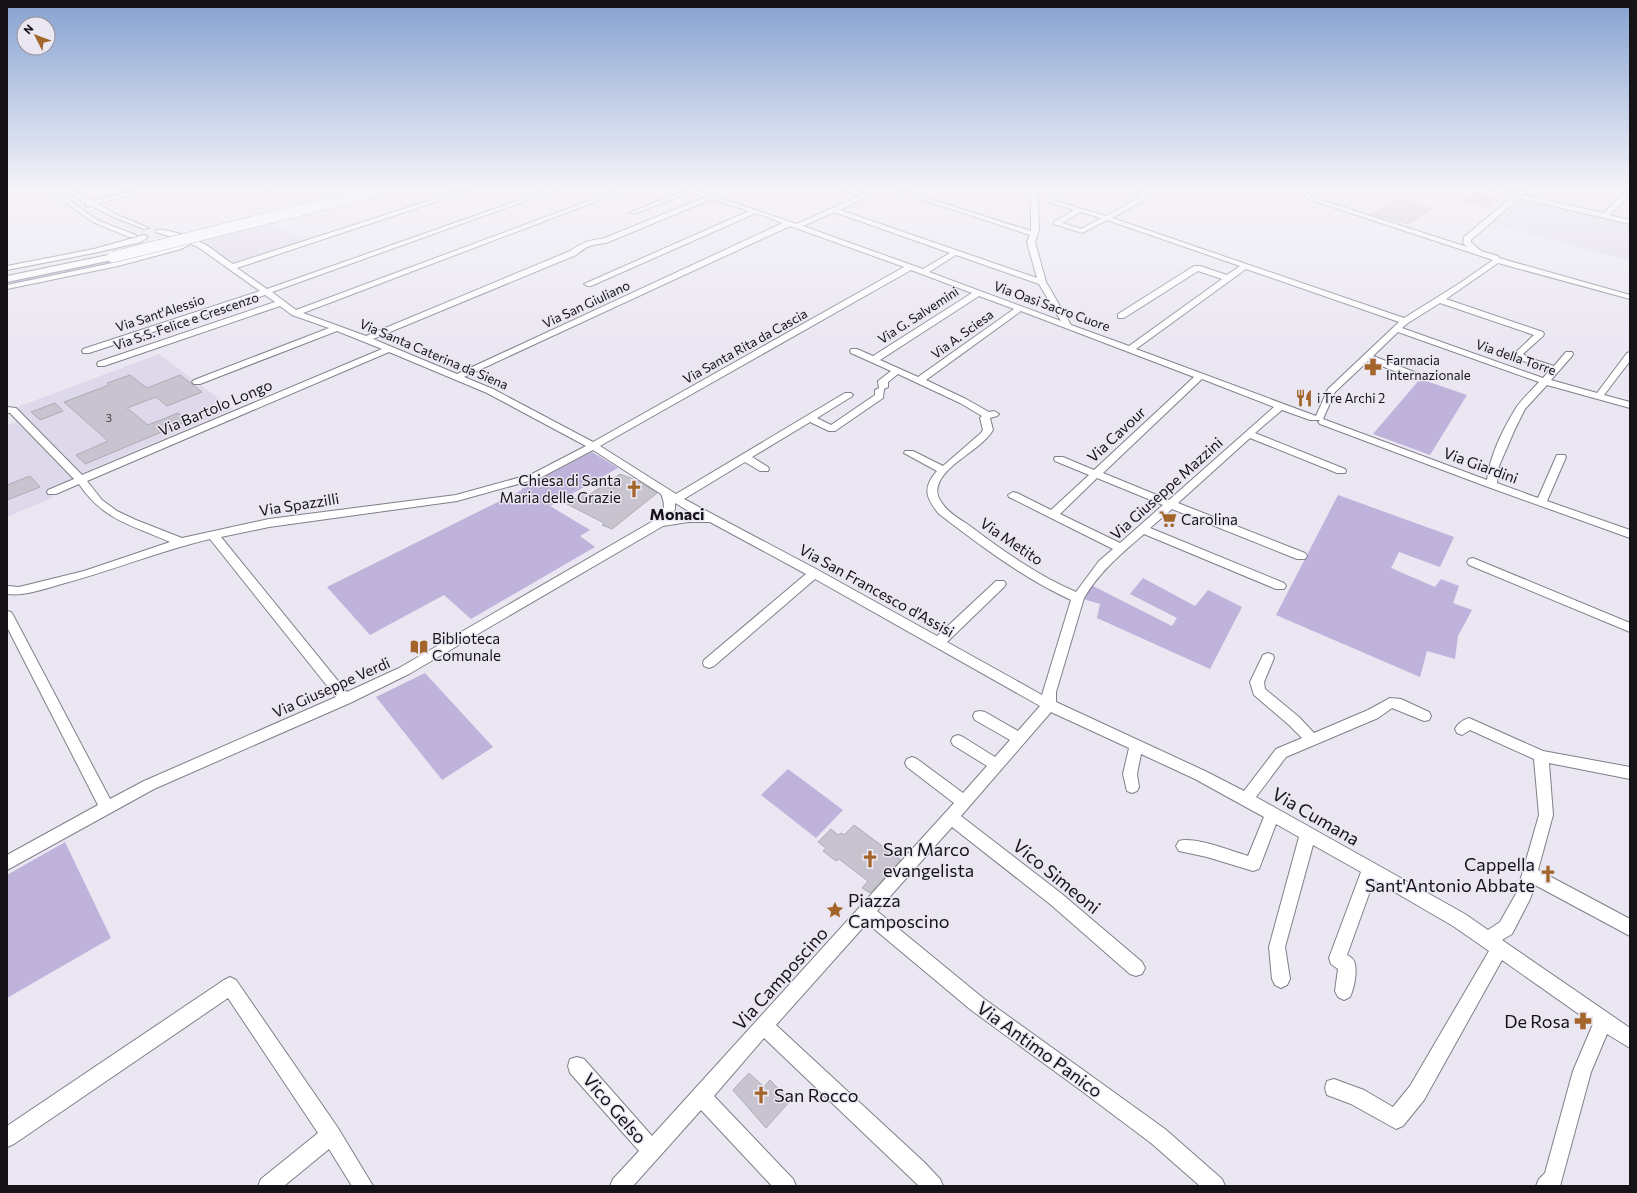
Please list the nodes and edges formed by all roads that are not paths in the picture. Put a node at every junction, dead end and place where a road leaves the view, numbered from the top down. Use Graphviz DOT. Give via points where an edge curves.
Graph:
graph roads {
  1 [pos="115,246"];
  2 [pos="149,246"];
  3 [pos="151,246"];
  4 [pos="181,246"];
  5 [pos="202,246"];
  6 [pos="297,246"];
  7 [pos="396,246"];
  8 [pos="475,246"];
  9 [pos="583,246"];
  10 [pos="676,246"];
  11 [pos="748,246"];
  12 [pos="851,246"];
  13 [pos="938,246"];
  14 [pos="1032,246"];
  15 [pos="1187,246"];
  16 [pos="1458,246"];
  17 [pos="1474,246"];
  18 [pos="1482,246"];
  19 [pos="956,252"];
  20 [pos="1483,252"];
  21 [pos="112,255"];
  22 [pos="1494,261"];
  23 [pos="1245,266"];
  24 [pos="232,267"];
  25 [pos="910,267"];
  26 [pos="7,268"];
  27 [pos="923,272"];
  28 [pos="7,275"];
  29 [pos="1228,278"];
  30 [pos="7,279"];
  31 [pos="1042,282"];
  32 [pos="588,284"];
  33 [pos="7,286"];
  34 [pos="265,292"];
  35 [pos="978,292"];
  36 [pos="1630,297"];
  37 [pos="1440,300"];
  38 [pos="280,303"];
  39 [pos="1020,308"];
  40 [pos="295,313"];
  41 [pos="1121,316"];
  42 [pos="1405,321"];
  43 [pos="1068,326"];
  44 [pos="337,328"];
  45 [pos="1396,329"];
  46 [pos="366,339"];
  47 [pos="389,349"];
  48 [pos="1130,349"];
  49 [pos="86,351"];
  50 [pos="854,352"];
  51 [pos="1569,354"];
  52 [pos="1630,356"];
  53 [pos="1367,357"];
  54 [pos="873,360"];
  55 [pos="101,364"];
  56 [pos="1554,370"];
  57 [pos="897,371"];
  58 [pos="1201,375"];
  59 [pos="457,377"];
  60 [pos="1419,377"];
  61 [pos="919,381"];
  62 [pos="1544,381"];
  63 [pos="197,382"];
  64 [pos="848,395"];
  65 [pos="1599,396"];
  66 [pos="1630,405"];
  67 [pos="1280,406"];
  68 [pos="7,410"];
  69 [pos="810,418"];
  70 [pos="1319,419"];
  71 [pos="1249,434"];
  72 [pos="593,446"];
  73 [pos="909,453"];
  74 [pos="745,457"];
  75 [pos="1562,457"];
  76 [pos="1059,458"];
  77 [pos="764,469"];
  78 [pos="943,470"];
  79 [pos="1341,471"];
  80 [pos="1096,474"];
  81 [pos="81,480"];
  82 [pos="1492,485"];
  83 [pos="52,492"];
  84 [pos="666,492"];
  85 [pos="1013,495"];
  86 [pos="676,499"];
  87 [pos="1542,502"];
  88 [pos="1170,504"];
  89 [pos="687,506"];
  90 [pos="1052,515"];
  91 [pos="667,520"];
  92 [pos="715,521"];
  93 [pos="1143,529"];
  94 [pos="1630,534"];
  95 [pos="213,535"];
  96 [pos="181,542"];
  97 [pos="1121,548"];
  98 [pos="1300,556"];
  99 [pos="1473,562"];
  100 [pos="814,573"];
  101 [pos="1000,584"];
  102 [pos="1280,586"];
  103 [pos="7,590"];
  104 [pos="1078,598"];
  105 [pos="7,615"];
  106 [pos="1630,628"];
  107 [pos="939,642"];
  108 [pos="1268,658"];
  109 [pos="709,663"];
  110 [pos="345,699"];
  111 [pos="1049,705"];
  112 [pos="980,716"];
  113 [pos="1424,716"];
  114 [pos="1462,729"];
  115 [pos="1020,739"];
  116 [pos="1312,740"];
  117 [pos="958,741"];
  118 [pos="1136,746"];
  119 [pos="1541,756"];
  120 [pos="912,763"];
  121 [pos="997,765"];
  122 [pos="1630,773"];
  123 [pos="1132,787"];
  124 [pos="1246,799"];
  125 [pos="964,803"];
  126 [pos="107,808"];
  127 [pos="1272,814"];
  128 [pos="951,817"];
  129 [pos="1308,834"];
  130 [pos="1184,846"];
  131 [pos="7,862"];
  132 [pos="1370,869"];
  133 [pos="1530,874"];
  134 [pos="866,912"];
  135 [pos="1630,928"];
  136 [pos="1494,945"];
  137 [pos="1136,968"];
  138 [pos="1281,979"];
  139 [pos="1344,991"];
  140 [pos="1604,1021"];
  141 [pos="764,1026"];
  142 [pos="1630,1039"];
  143 [pos="577,1066"];
  144 [pos="1334,1088"];
  145 [pos="701,1096"];
  146 [pos="332,1135"];
  147 [pos="7,1137"];
  148 [pos="652,1151"];
  149 [pos="268,1186"];
  150 [pos="363,1186"];
  151 [pos="620,1186"];
  152 [pos="786,1186"];
  153 [pos="932,1186"];
  154 [pos="1215,1186"];
  155 [pos="1546,1186"];
  1 -- 26 [label="street"];
  2 -- 21 [label="highway"];
  3 -- 21 [label="highway, bridge"];
  4 -- 33 [label="street" via="118,264"];
  5 -- 24 [label="street, Via Santa Caterina da Siena"];
  6 -- 24 [label="street"];
  7 -- 34 [label="street, Via Sant'Alessio"];
  8 -- 40 [label="street"];
  9 -- 46 [label="street" via="573,253"];
  10 -- 32 [label="street"];
  11 -- 59 [label="street, Via San Giuliano"];
  12 -- 25 [label="street, Via Oasi Sacro Cuore"];
  13 -- 19 [label="street"];
  14 -- 31 [label="street"];
  15 -- 23 [label="street"];
  16 -- 20 [label="street"];
  17 -- 20 [label="street"];
  18 -- 20 [label="street"];
  19 -- 27 [label="street"];
  19 -- 31 [label="street"];
  20 -- 22 [label="street"];
  21 -- 28 [label="highway"];
  21 -- 30 [label="highway"];
  22 -- 36 [label="street"];
  22 -- 37 [label="street"];
  23 -- 29 [label="street"];
  23 -- 42 [label="street"];
  24 -- 34 [label="street, Via Santa Caterina da Siena"];
  25 -- 27 [label="street, Via Oasi Sacro Cuore"];
  25 -- 72 [label="street, Via Santa Rita da Cascia"];
  27 -- 35 [label="street, Via Oasi Sacro Cuore"];
  29 -- 41 [label="street" via="1197,268"];
  29 -- 48 [label="street"];
  31 -- 43 [label="street"];
  34 -- 38 [label="street, Via Santa Caterina da Siena"];
  34 -- 49 [label="street, Via Sant'Alessio"];
  35 -- 39 [label="street, Via Oasi Sacro Cuore"];
  35 -- 54 [label="street, Via G. Salvemini"];
  37 -- 42 [label="street"];
  37 -- 56 [label="street, Via della Torre" via="1540,334 1518,354 1550,366"];
  38 -- 40 [label="street, Via Santa Caterina da Siena"];
  38 -- 55 [label="street, Via S.S. Felice e Crescenzo"];
  39 -- 43 [label="street, Via Oasi Sacro Cuore"];
  39 -- 61 [label="street, Via A. Sciesa"];
  40 -- 44 [label="street, Via Santa Caterina da Siena"];
  42 -- 45 [label="street"];
  43 -- 48 [label="street, Via Oasi Sacro Cuore"];
  44 -- 46 [label="street, Via Santa Caterina da Siena"];
  44 -- 63 [label="street"];
  45 -- 53 [label="street"];
  45 -- 62 [label="street, Via della Torre"];
  46 -- 47 [label="street, Via Santa Caterina da Siena"];
  47 -- 59 [label="street, Via Santa Caterina da Siena"];
  47 -- 81 [label="street, Via Bartolo Longo"];
  48 -- 58 [label="street, Via Oasi Sacro Cuore"];
  50 -- 54 [label="street, Via Metito"];
  51 -- 56 [label="street"];
  52 -- 65 [label="street"];
  53 -- 60 [label="street"];
  53 -- 70 [label="street" via="1332,391"];
  54 -- 57 [label="street, Via Metito"];
  56 -- 62 [label="street"];
  57 -- 61 [label="street, Via Metito"];
  57 -- 69 [label="street" via="883,380 880,396 832,429"];
  58 -- 67 [label="street, Via Oasi Sacro Cuore"];
  58 -- 80 [label="street, Via Cavour"];
  59 -- 72 [label="street, Via Santa Caterina da Siena" via="490,391"];
  61 -- 78 [label="street, Via Metito" via="990,415 985,418 988,430 985,435"];
  62 -- 65 [label="street, Via della Torre"];
  62 -- 82 [label="street" via="1522,408 1510,429 1494,466"];
  64 -- 69 [label="street"];
  65 -- 66 [label="street, Via della Torre"];
  67 -- 70 [label="street, Via Oasi Sacro Cuore"];
  67 -- 71 [label="street, Via Giuseppe Mazzini"];
  68 -- 81 [label="street" via="13,410"];
  69 -- 74 [label="street"];
  70 -- 82 [label="street, Via Giardini"];
  71 -- 79 [label="street"];
  71 -- 88 [label="street, Via Giuseppe Mazzini"];
  72 -- 84 [label="street, Via Santa Caterina da Siena"];
  72 -- 95 [label="street, Via Spazzilli" via="536,476 457,498 269,523"];
  73 -- 78 [label="street"];
  74 -- 77 [label="street"];
  74 -- 86 [label="street"];
  75 -- 87 [label="street"];
  76 -- 80 [label="street"];
  78 -- 104 [label="street, Via Metito" via="937,475 932,494 935,504 943,512 1053,588"];
  80 -- 88 [label="street"];
  80 -- 90 [label="street, Via Cavour"];
  81 -- 83 [label="street, Via Bartolo Longo"];
  81 -- 96 [label="street" via="104,508"];
  82 -- 87 [label="street, Via Giardini"];
  84 -- 86 [label="street, Via Santa Caterina da Siena"];
  84 -- 91 [label="street" via="670,501"];
  85 -- 90 [label="street"];
  86 -- 89 [label="street, Via Santa Caterina da Siena"];
  87 -- 94 [label="street, Via Giardini"];
  88 -- 93 [label="street, Via Giuseppe Mazzini"];
  88 -- 98 [label="street"];
  89 -- 91 [label="street, Via Giuseppe Verdi" via="685,514"];
  89 -- 92 [label="street, Via San Francesco d'Assisi"];
  90 -- 97 [label="street"];
  91 -- 92 [label="street" via="700,518"];
  91 -- 110 [label="street, Via Giuseppe Verdi" via="404,671"];
  92 -- 100 [label="street, Via San Francesco d'Assisi"];
  93 -- 97 [label="street, Via Giuseppe Mazzini"];
  93 -- 102 [label="street"];
  95 -- 96 [label="street, Via Spazzilli"];
  95 -- 110 [label="street"];
  96 -- 103 [label="street, Via Spazzilli" via="87,574 19,591"];
  97 -- 104 [label="street, Via Giuseppe Mazzini" via="1103,564"];
  99 -- 106 [label="street"];
  100 -- 107 [label="street, Via San Francesco d'Assisi"];
  100 -- 109 [label="street"];
  101 -- 107 [label="street"];
  104 -- 111 [label="street" via="1049,692"];
  105 -- 126 [label="street"];
  107 -- 111 [label="street, Via San Francesco d'Assisi"];
  108 -- 116 [label="street" via="1257,682 1259,691"];
  110 -- 126 [label="street, Via Giuseppe Verdi" via="149,785"];
  111 -- 115 [label="street, Via Camposcino"];
  111 -- 118 [label="street, Via Cumana"];
  112 -- 115 [label="street"];
  113 -- 116 [label="street" via="1396,703 1390,703 1372,714"];
  114 -- 119 [label="street" via="1470,723"];
  115 -- 121 [label="street, Via Camposcino"];
  116 -- 124 [label="street" via="1281,754"];
  117 -- 121 [label="street"];
  118 -- 123 [label="street" via="1130,774"];
  118 -- 124 [label="street, Via Cumana"];
  119 -- 122 [label="street"];
  119 -- 133 [label="street" via="1546,815"];
  120 -- 125 [label="street"];
  121 -- 125 [label="street, Via Camposcino"];
  124 -- 127 [label="street, Via Cumana"];
  125 -- 128 [label="street, Via Camposcino"];
  126 -- 131 [label="street, Via Giuseppe Verdi"];
  127 -- 129 [label="street, Via Cumana"];
  127 -- 130 [label="street" via="1252,864 1207,850"];
  128 -- 134 [label="street, Via Camposcino"];
  128 -- 137 [label="street, Vico Simeoni" via="1056,899"];
  129 -- 132 [label="street, Via Cumana"];
  129 -- 138 [label="street" via="1277,948"];
  132 -- 136 [label="street, Via Cumana" via="1458,920"];
  132 -- 139 [label="street" via="1336,958 1347,965"];
  133 -- 135 [label="street"];
  133 -- 136 [label="street" via="1524,894"];
  134 -- 141 [label="street, Via Camposcino"];
  134 -- 154 [label="street, Via Antimo Panico" via="977,1004 1158,1136"];
  136 -- 140 [label="street, Via Cumana"];
  136 -- 144 [label="street" via="1417,1094 1396,1119"];
  140 -- 142 [label="street, Via Cumana"];
  140 -- 155 [label="street" via="1582,1071 1553,1179"];
  141 -- 145 [label="street, Via Camposcino"];
  141 -- 153 [label="street" via="908,1160"];
  143 -- 148 [label="street, Vico Gelso"];
  145 -- 148 [label="street, Via Camposcino"];
  145 -- 152 [label="street"];
  146 -- 147 [label="street" via="230,986"];
  146 -- 149 [label="street"];
  146 -- 150 [label="street"];
  148 -- 151 [label="street, Via Camposcino"];
}
